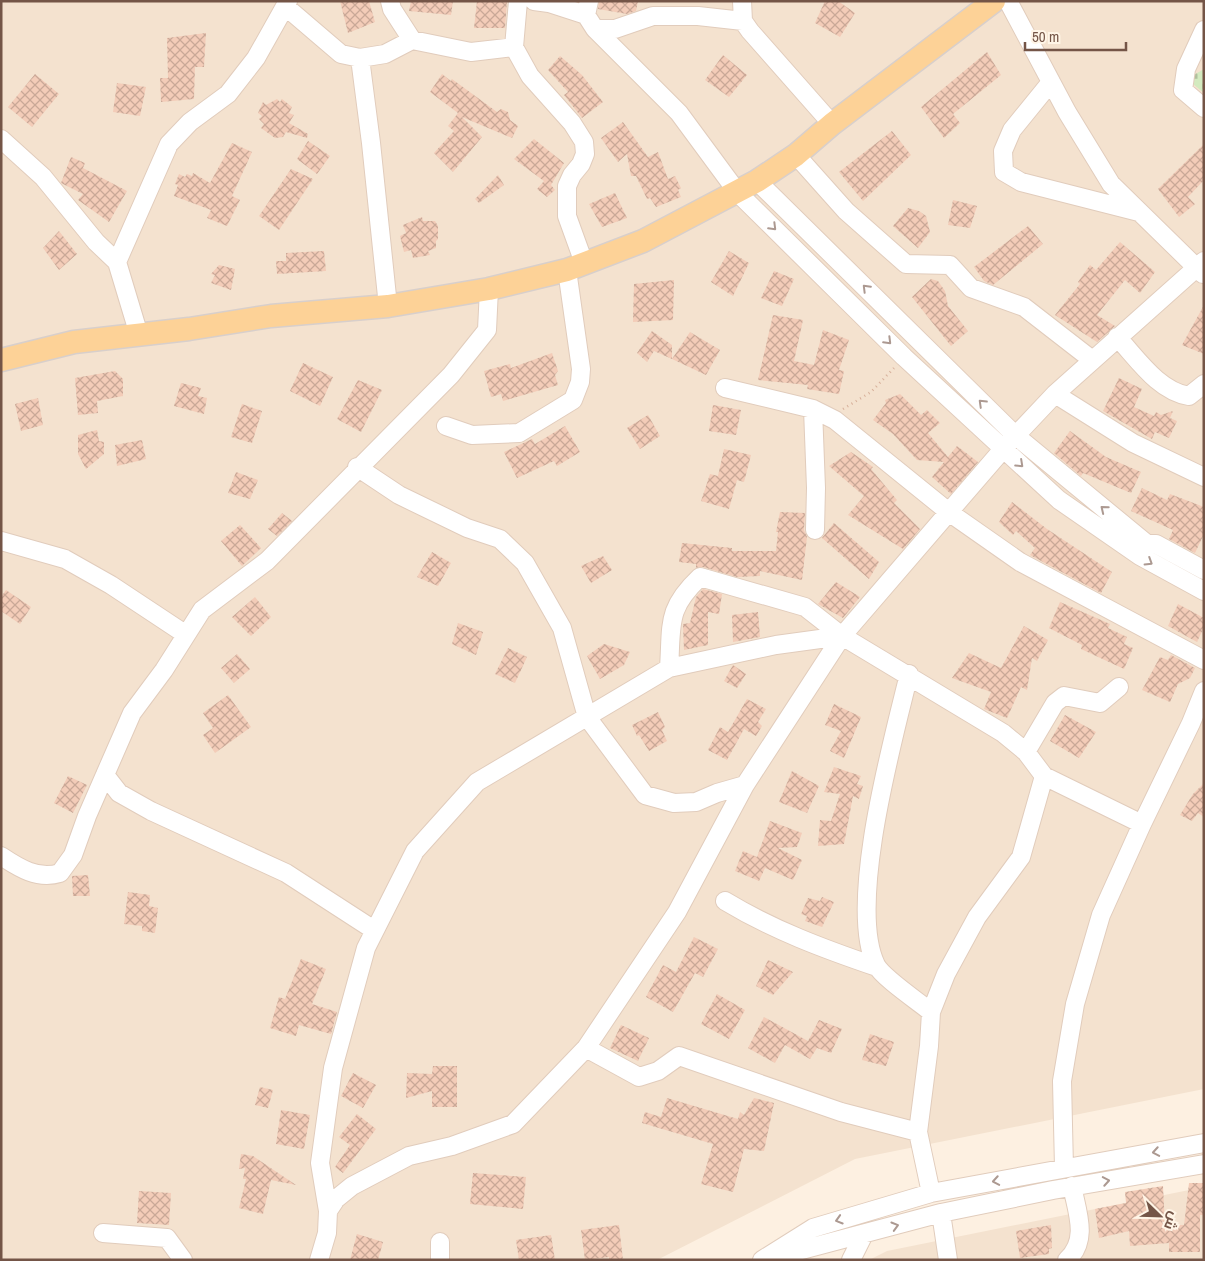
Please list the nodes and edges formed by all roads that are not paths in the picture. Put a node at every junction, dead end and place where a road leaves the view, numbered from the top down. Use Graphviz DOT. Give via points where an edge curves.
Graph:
graph roads {
  1 [pos="390,1"];
  2 [pos="518,1"];
  3 [pos="534,1"];
  4 [pos="682,1"];
  5 [pos="742,1"];
  6 [pos="1008,1"];
  7 [pos="287,4"];
  8 [pos="988,4"];
  9 [pos="590,15"];
  10 [pos="698,16"];
  11 [pos="743,21"];
  12 [pos="1204,30"];
  13 [pos="412,40"];
  14 [pos="514,47"];
  15 [pos="360,58"];
  16 [pos="1051,82"];
  17 [pos="1204,108"];
  18 [pos="832,124"];
  19 [pos="1,139"];
  20 [pos="796,154"];
  21 [pos="757,181"];
  22 [pos="738,193"];
  23 [pos="1140,212"];
  24 [pos="117,262"];
  25 [pos="576,267"];
  26 [pos="1201,267"];
  27 [pos="489,289"];
  28 [pos="388,306"];
  29 [pos="139,335"];
  30 [pos="1117,337"];
  31 [pos="1,360"];
  32 [pos="1091,360"];
  33 [pos="1204,384"];
  34 [pos="725,388"];
  35 [pos="1055,394"];
  36 [pos="813,410"];
  37 [pos="446,426"];
  38 [pos="1010,442"];
  39 [pos="357,467"];
  40 [pos="1204,478"];
  41 [pos="950,513"];
  42 [pos="815,530"];
  43 [pos="1,541"];
  44 [pos="1204,570"];
  45 [pos="1204,591"];
  46 [pos="186,634"];
  47 [pos="842,636"];
  48 [pos="1204,660"];
  49 [pos="669,668"];
  50 [pos="909,674"];
  51 [pos="1120,687"];
  52 [pos="1204,690"];
  53 [pos="587,717"];
  54 [pos="1026,752"];
  55 [pos="105,775"];
  56 [pos="1044,776"];
  57 [pos="745,785"];
  58 [pos="1142,824"];
  59 [pos="1,856"];
  60 [pos="725,901"];
  61 [pos="374,930"];
  62 [pos="877,966"];
  63 [pos="931,1012"];
  64 [pos="586,1048"];
  65 [pos="918,1132"];
  66 [pos="1202,1143"];
  67 [pos="1204,1164"];
  68 [pos="1064,1168"];
  69 [pos="1072,1186"];
  70 [pos="931,1193"];
  71 [pos="328,1211"];
  72 [pos="941,1213"];
  73 [pos="103,1233"];
  74 [pos="864,1234"];
  75 [pos="440,1242"];
  76 [pos="819,1253"];
  77 [pos="183,1260"];
  78 [pos="319,1260"];
  79 [pos="440,1260"];
  80 [pos="763,1260"];
  81 [pos="851,1260"];
  82 [pos="948,1260"];
  83 [pos="1067,1260"];
  1 -- 13 [label="street"];
  2 -- 14 [label="street"];
  3 -- 9 [label="street"];
  4 -- 10 [label="street"];
  5 -- 11 [label="street"];
  6 -- 16 [label="street"];
  7 -- 15 [label="street" via="341,54"];
  7 -- 24 [label="street" via="256,58 228,94 190,122 169,144"];
  8 -- 18 [label="main road"];
  9 -- 10 [label="street" via="615,29 653,16"];
  9 -- 22 [label="street" via="679,113"];
  10 -- 11 [label="street"];
  11 -- 18 [label="street"];
  12 -- 17 [label="street" via="1186,69 1183,90"];
  13 -- 14 [label="street" via="471,52"];
  13 -- 15 [label="street" via="385,54"];
  14 -- 25 [label="street" via="530,76 572,123 584,142 582,164 567,186 567,216"];
  15 -- 28 [label="street"];
  16 -- 23 [label="street" via="1111,184"];
  16 -- 23 [label="street" via="1012,130 1003,152 1004,172 1021,182"];
  18 -- 20 [label="main road"];
  19 -- 24 [label="street" via="43,177 96,242"];
  20 -- 21 [label="main road"];
  20 -- 32 [label="street" via="846,211 906,264 950,265 971,288 1024,306"];
  21 -- 22 [label="main road"];
  38 -- 21 [label="street, one-way"];
  22 -- 25 [label="main road" via="643,241"];
  22 -- 38 [label="street, one-way" via="904,357"];
  23 -- 26 [label="street"];
  24 -- 29 [label="street"];
  25 -- 27 [label="main road"];
  25 -- 37 [label="street" via="581,369 580,382 572,400 519,433 472,435"];
  26 -- 30 [label="street"];
  27 -- 28 [label="main road"];
  27 -- 39 [label="street" via="487,330 451,375"];
  28 -- 29 [label="main road" via="271,316"];
  29 -- 31 [label="main road" via="74,342"];
  30 -- 32 [label="street"];
  30 -- 33 [label="street" via="1161,384 1179,394 1189,396"];
  32 -- 35 [label="street"];
  34 -- 36 [label="street"];
  35 -- 38 [label="street"];
  35 -- 40 [label="street" via="1132,443"];
  36 -- 41 [label="street" via="835,420"];
  36 -- 42 [label="street"];
  38 -- 41 [label="street"];
  44 -- 38 [label="street, one-way" via="1156,544 1147,544"];
  38 -- 45 [label="street, one-way" via="1059,500 1147,560"];
  39 -- 46 [label="street" via="267,561 202,610"];
  39 -- 53 [label="street" via="408,499 468,528 500,538 525,563 562,628"];
  41 -- 47 [label="street"];
  41 -- 48 [label="street" via="1020,562"];
  43 -- 46 [label="street" via="65,560 111,585"];
  46 -- 55 [label="street" via="132,713"];
  47 -- 49 [label="street" via="776,645"];
  47 -- 49 [label="street" via="805,607 700,577 683,594 673,613"];
  47 -- 50 [label="street"];
  47 -- 57 [label="street"];
  49 -- 53 [label="street"];
  50 -- 54 [label="street" via="1003,733"];
  50 -- 62 [label="street" via="884,778 870,866 866,932"];
  51 -- 54 [label="street" via="1100,703 1064,696 1055,703"];
  52 -- 58 [label="street"];
  53 -- 57 [label="street" via="645,795 674,803 696,802"];
  53 -- 61 [label="street" via="477,782 415,851"];
  54 -- 56 [label="street"];
  55 -- 59 [label="street" via="73,855 60,873 41,876"];
  55 -- 61 [label="street" via="119,793 286,873"];
  56 -- 58 [label="street"];
  56 -- 63 [label="street" via="1021,857 977,917 946,974"];
  57 -- 64 [label="street" via="677,912"];
  58 -- 68 [label="street" via="1100,916 1075,1004 1062,1082"];
  60 -- 62 [label="street" via="756,920 819,947"];
  61 -- 71 [label="street" via="366,948 333,1068 320,1163"];
  62 -- 63 [label="street"];
  63 -- 65 [label="street" via="930,1046"];
  64 -- 65 [label="street" via="640,1077 658,1071 679,1056 841,1112"];
  64 -- 71 [label="street" via="513,1124 452,1146 409,1156 352,1186 336,1199"];
  65 -- 70 [label="street"];
  66 -- 67 [label="street"];
  66 -- 68 [label="street, one-way"];
  69 -- 67 [label="street, one-way"];
  68 -- 70 [label="street, one-way"];
  69 -- 72 [label="street"];
  69 -- 83 [label="street" via="1080,1231 1077,1250"];
  70 -- 80 [label="street, one-way" via="813,1228"];
  71 -- 78 [label="street" via="327,1233"];
  74 -- 72 [label="street, one-way"];
  72 -- 82 [label="street"];
  73 -- 77 [label="street" via="167,1238"];
  74 -- 76 [label="street"];
  74 -- 81 [label="street"];
  75 -- 79 [label="street"];
  76 -- 80 [label="street"];
}
